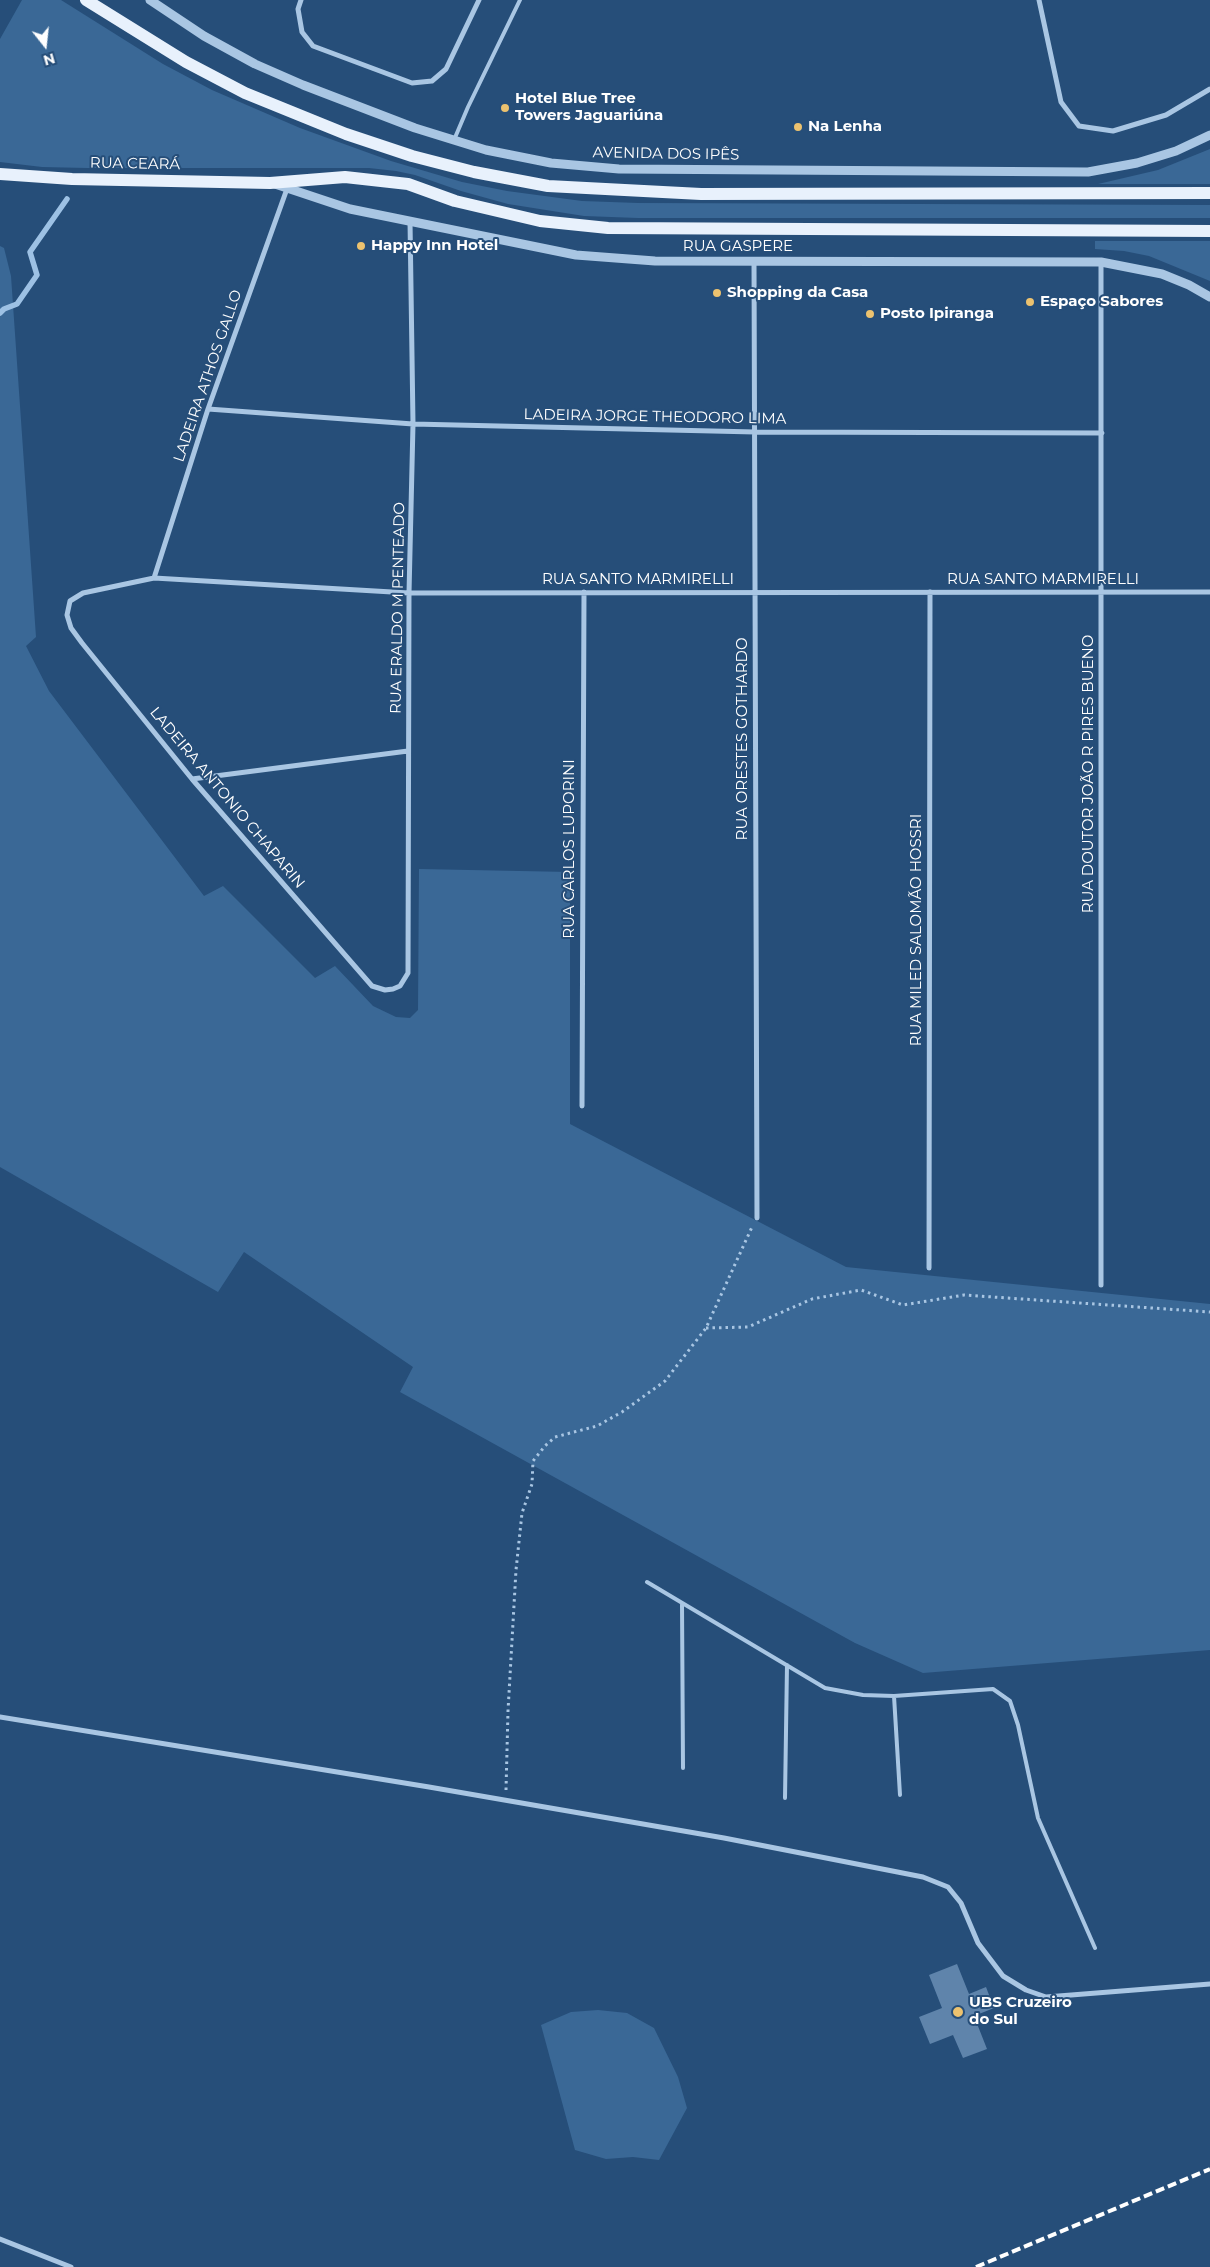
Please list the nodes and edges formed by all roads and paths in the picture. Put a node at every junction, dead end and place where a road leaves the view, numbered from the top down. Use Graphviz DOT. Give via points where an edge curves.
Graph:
graph roads {
  1 [pos="86,0"];
  2 [pos="150,0"];
  3 [pos="300,0"];
  4 [pos="479,0"];
  5 [pos="520,0"];
  6 [pos="1039,0"];
  7 [pos="158,3"];
  8 [pos="1210,89"];
  9 [pos="1210,135"];
  10 [pos="454,140"];
  11 [pos="0,174"];
  12 [pos="288,185"];
  13 [pos="1210,193"];
  14 [pos="410,221"];
  15 [pos="1210,231"];
  16 [pos="754,260"];
  17 [pos="1101,262"];
  18 [pos="1210,297"];
  19 [pos="208,409"];
  20 [pos="413,424"];
  21 [pos="755,432"];
  22 [pos="1102,433"];
  23 [pos="154,578"];
  24 [pos="584,592"];
  25 [pos="930,592"];
  26 [pos="1210,592"];
  27 [pos="409,593"];
  28 [pos="755,593"];
  29 [pos="1102,593"];
  30 [pos="70,601"];
  31 [pos="408,751"];
  32 [pos="192,779"];
  33 [pos="393,989"];
  34 [pos="582,1106"];
  35 [pos="757,1218"];
  36 [pos="929,1268"];
  37 [pos="1101,1285"];
  38 [pos="1210,1312"];
  39 [pos="706,1328"];
  40 [pos="647,1582"];
  41 [pos="682,1603"];
  42 [pos="788,1665"];
  43 [pos="894,1696"];
  44 [pos="0,1717"];
  45 [pos="683,1768"];
  46 [pos="900,1795"];
  47 [pos="785,1798"];
  48 [pos="506,1800"];
  49 [pos="1095,1948"];
  50 [pos="1210,1984"];
  51 [pos="0,2239"];
  52 [pos="72,2267"];
  1 -- 13 [label="main road" via="178,57 245,93 336,130 474,172 548,186 702,194"];
  2 -- 7 [label="street, AVENIDA DOS IPÊS"];
  3 -- 4 [label="street" via="302,32 313,46 412,83 432,81 446,69"];
  5 -- 10 [label="lane"];
  6 -- 8 [label="street" via="1061,102 1079,126 1114,131 1166,115"];
  7 -- 10 [label="street, AVENIDA DOS IPÊS" via="204,36 256,64 415,128"];
  9 -- 10 [label="street, AVENIDA DOS IPÊS" via="1176,151 1137,163 1088,172 619,169 550,163"];
  11 -- 12 [label="main road, RUA CEARÁ"];
  12 -- 14 [label="street, RUA GASPERE" via="350,209"];
  12 -- 15 [label="main road, RUA CEARÁ" via="345,177 382,180 408,184 455,201 540,221 608,228"];
  12 -- 19 [label="street, LADEIRA ATHOS GALLO"];
  14 -- 16 [label="street, RUA GASPERE" via="576,255 655,261"];
  14 -- 20 [label="street, RUA ERALDO M PENTEADO"];
  16 -- 17 [label="street, RUA GASPERE"];
  16 -- 21 [label="street, RUA ORESTES GOTHARDO"];
  17 -- 18 [label="street, RUA GASPERE" via="1162,274"];
  17 -- 22 [label="street, RUA DOUTOR JOÃO R PIRES BUENO"];
  19 -- 20 [label="street, LADEIRA JORGE THEODORO LIMA"];
  19 -- 23 [label="street, LADEIRA ATHOS GALLO"];
  20 -- 21 [label="street, LADEIRA JORGE THEODORO LIMA"];
  20 -- 27 [label="street, RUA ERALDO M PENTEADO"];
  21 -- 22 [label="street, LADEIRA JORGE THEODORO LIMA"];
  21 -- 28 [label="street, RUA ORESTES GOTHARDO"];
  22 -- 29 [label="street, RUA DOUTOR JOÃO R PIRES BUENO"];
  23 -- 27 [label="street, RUA SANTO MARMIRELLI"];
  23 -- 30 [label="street, RUA SANTO MARMIRELLI" via="83,593"];
  24 -- 27 [label="street, RUA SANTO MARMIRELLI"];
  24 -- 28 [label="street, RUA SANTO MARMIRELLI"];
  24 -- 34 [label="street, RUA CARLOS LUPORINI"];
  25 -- 28 [label="street, RUA SANTO MARMIRELLI"];
  25 -- 29 [label="street, RUA SANTO MARMIRELLI"];
  25 -- 36 [label="street, RUA MILED SALOMÃO HOSSRI"];
  26 -- 29 [label="street, RUA SANTO MARMIRELLI"];
  27 -- 31 [label="street, RUA ERALDO M PENTEADO"];
  28 -- 35 [label="street, RUA ORESTES GOTHARDO"];
  29 -- 37 [label="street, RUA DOUTOR JOÃO R PIRES BUENO"];
  30 -- 32 [label="street, LADEIRA ANTONIO CHAPARIN" via="67,615 71,628"];
  31 -- 32 [label="street"];
  31 -- 33 [label="street, RUA ERALDO M PENTEADO" via="408,972 400,986"];
  32 -- 33 [label="street, LADEIRA ANTONIO CHAPARIN" via="372,986"];
  35 -- 39 [label="path"];
  38 -- 39 [label="path" via="964,1295 903,1305 861,1290 812,1300 748,1327"];
  39 -- 48 [label="path" via="665,1381 597,1426 555,1437 533,1461 532,1484 522,1513 516,1570"];
  40 -- 41 [label="lane"];
  41 -- 42 [label="lane"];
  41 -- 45 [label="lane"];
  42 -- 43 [label="lane" via="825,1688 863,1695"];
  42 -- 47 [label="lane"];
  43 -- 46 [label="lane"];
  43 -- 49 [label="lane" via="993,1689 1010,1701 1038,1818"];
  44 -- 48 [label="street"];
  48 -- 50 [label="street" via="923,1877 948,1887 961,1903 978,1944 1003,1976 1046,1997"];
  51 -- 52 [label="street"];
}
